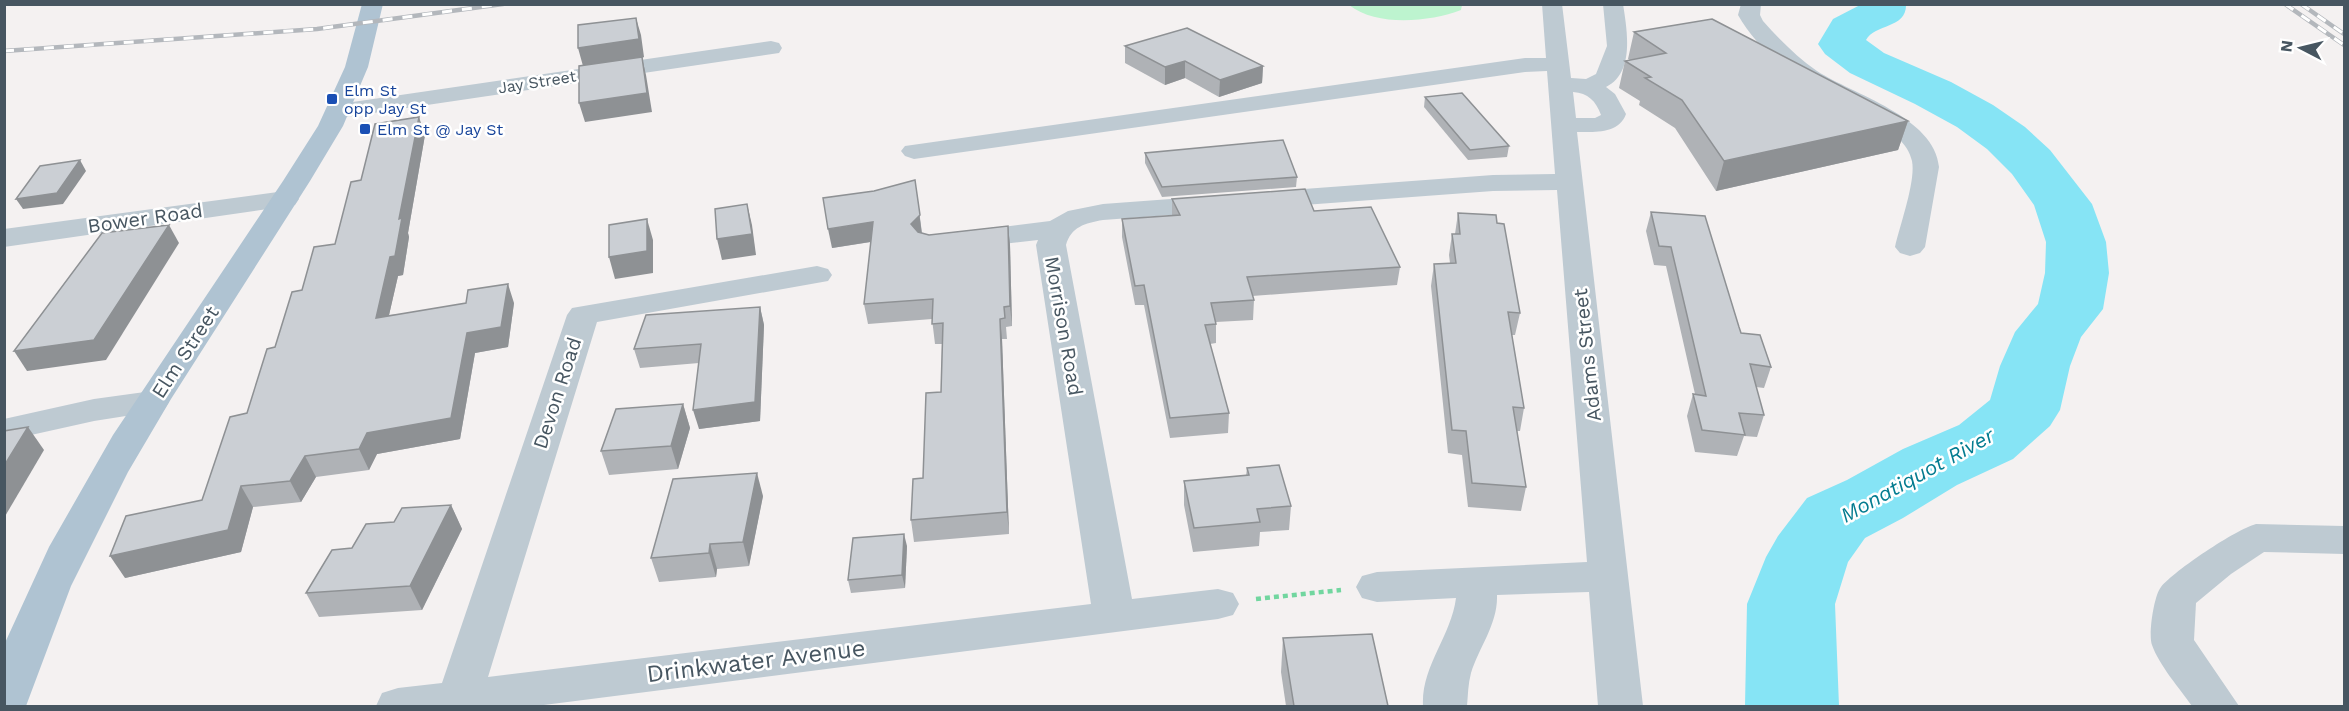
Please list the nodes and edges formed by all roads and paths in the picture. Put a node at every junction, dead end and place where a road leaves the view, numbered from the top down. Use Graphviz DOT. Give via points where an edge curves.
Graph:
graph roads {
  1 [pos="373,4"];
  2 [pos="1552,4"];
  3 [pos="1613,4"];
  4 [pos="1751,4"];
  5 [pos="771,48"];
  6 [pos="1570,79"];
  7 [pos="339,111"];
  8 [pos="1565,125"];
  9 [pos="914,151"];
  10 [pos="1571,182"];
  11 [pos="285,199"];
  12 [pos="1056,229"];
  13 [pos="4,238"];
  14 [pos="943,242"];
  15 [pos="1910,247"];
  16 [pos="817,274"];
  17 [pos="152,402"];
  18 [pos="4,430"];
  19 [pos="2344,540"];
  20 [pos="1609,577"];
  21 [pos="1474,582"];
  22 [pos="1377,588"];
  23 [pos="1218,604"];
  24 [pos="1114,616"];
  25 [pos="11,666"];
  26 [pos="459,698"];
  27 [pos="4,705"];
  28 [pos="398,706"];
  29 [pos="1445,706"];
  30 [pos="1622,706"];
  31 [pos="2216,706"];
  1 -- 7 [label="main road, Elm Street" via="366,44"];
  2 -- 6 [label="street, Adams Street"];
  3 -- 6 [label="street" via="1618,38 1606,78"];
  4 -- 15 [label="street" via="1749,15 1754,24 1799,68 1895,125 1922,151 1925,165"];
  5 -- 7 [label="street, Jay Street"];
  6 -- 8 [label="street, Adams Street"];
  6 -- 8 [label="street" via="1610,104 1614,114 1599,125"];
  6 -- 9 [label="street" via="1525,65"];
  7 -- 11 [label="main road, Elm Street"];
  8 -- 10 [label="street, Adams Street"];
  10 -- 12 [label="street, Morrison Road" via="1501,182 1103,212 1075,217"];
  10 -- 20 [label="street, Adams Street"];
  11 -- 13 [label="street, Bower Road"];
  11 -- 17 [label="main road, Elm Street"];
  12 -- 14 [label="street"];
  12 -- 24 [label="street, Morrison Road" via="1051,245"];
  16 -- 26 [label="street, Devon Road" via="583,315"];
  17 -- 18 [label="street" via="93,410"];
  17 -- 25 [label="main road, Elm Street" via="80,525"];
  19 -- 31 [label="street" via="2256,538 2176,597 2172,642"];
  20 -- 21 [label="street"];
  20 -- 30 [label="street, Adams Street"];
  21 -- 22 [label="street"];
  21 -- 29 [label="street" via="1477,608 1453,658 1443,696"];
  22 -- 23 [label="path"];
  23 -- 24 [label="street, Drinkwater Avenue"];
  24 -- 26 [label="street, Drinkwater Avenue"];
  25 -- 27 [label="main road, Elm Street"];
  26 -- 28 [label="street, Drinkwater Avenue"];
}
